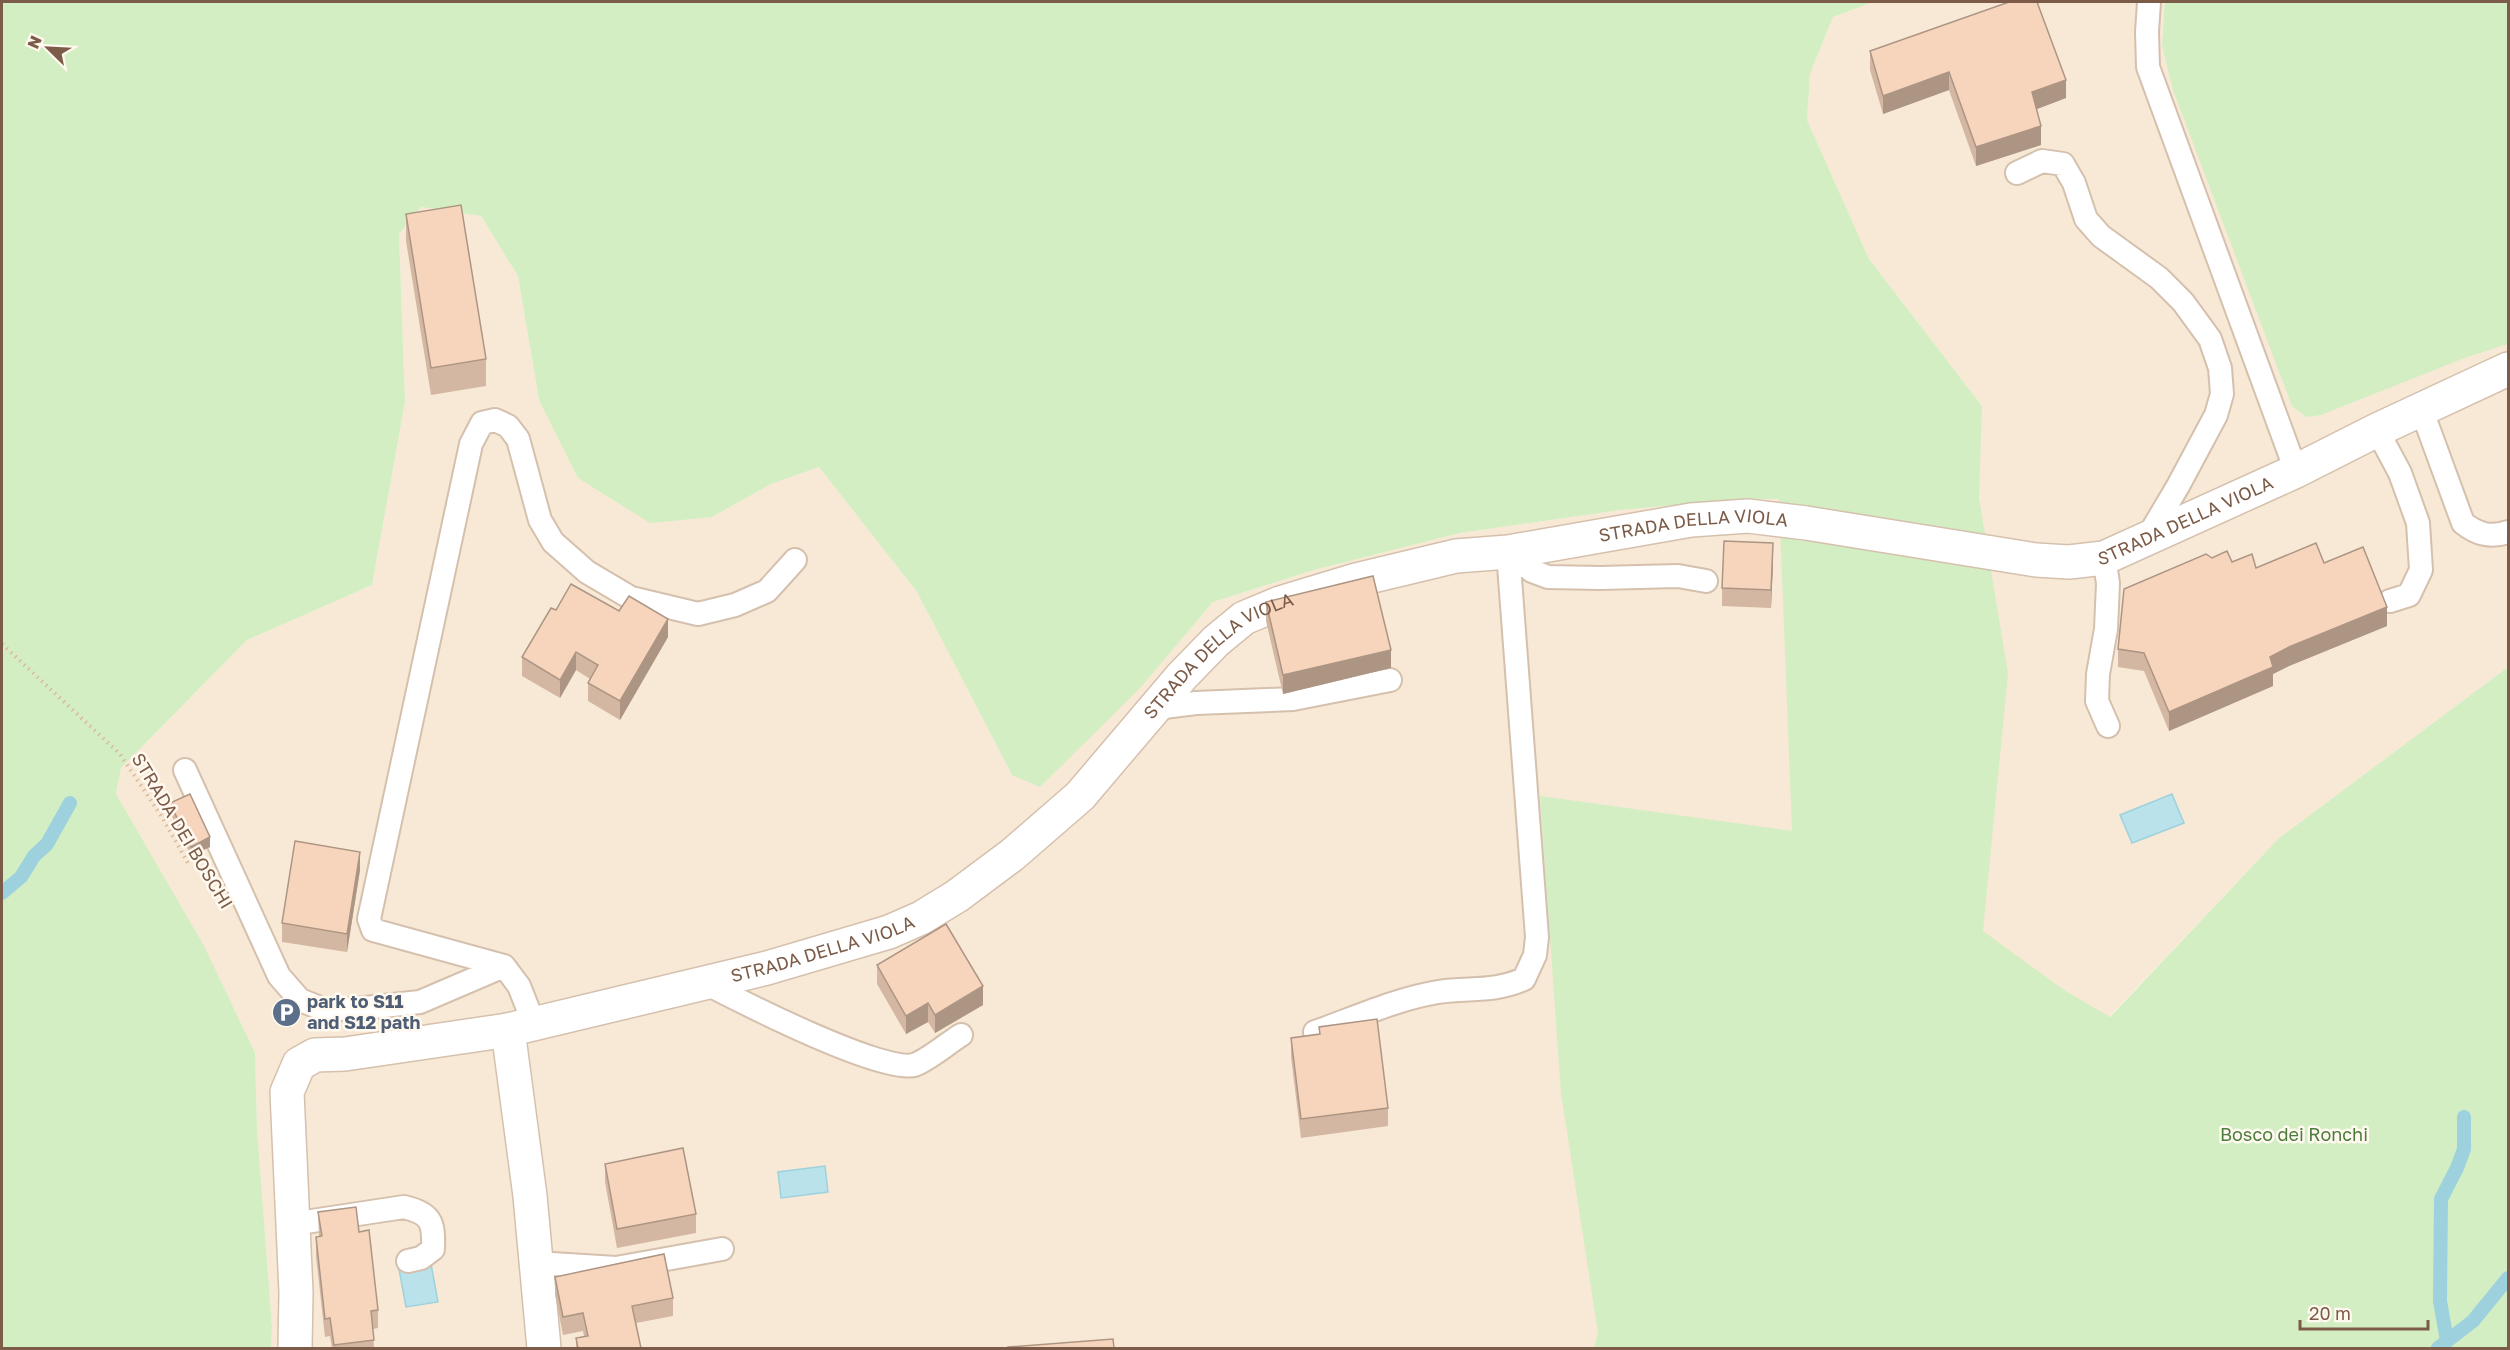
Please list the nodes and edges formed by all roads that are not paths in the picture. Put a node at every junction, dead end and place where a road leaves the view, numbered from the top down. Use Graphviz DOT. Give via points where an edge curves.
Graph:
graph roads {
  1 [pos="2149,2"];
  2 [pos="2017,173"];
  3 [pos="2508,369"];
  4 [pos="2422,411"];
  5 [pos="2377,430"];
  6 [pos="2296,471"];
  7 [pos="2508,532"];
  8 [pos="2145,541"];
  9 [pos="1508,552"];
  10 [pos="2104,558"];
  11 [pos="795,560"];
  12 [pos="1707,581"];
  13 [pos="2390,601"];
  14 [pos="1390,680"];
  15 [pos="1156,708"];
  16 [pos="2108,726"];
  17 [pos="185,770"];
  18 [pos="504,966"];
  19 [pos="705,983"];
  20 [pos="521,1027"];
  21 [pos="1315,1032"];
  22 [pos="961,1035"];
  23 [pos="292,1224"];
  24 [pos="723,1249"];
  25 [pos="408,1261"];
  26 [pos="536,1263"];
  27 [pos="295,1348"];
  28 [pos="544,1348"];
  1 -- 6 [label="lane" via="2148,68"];
  2 -- 8 [label="lane" via="2042,161 2063,164 2086,219 2101,236 2159,278 2183,302 2210,339 2220,368 2222,394 2216,415"];
  3 -- 4 [label="street, STRADA DELLA VIOLA"];
  4 -- 5 [label="street, STRADA DELLA VIOLA"];
  4 -- 7 [label="lane" via="2463,523 2476,533 2498,536"];
  5 -- 6 [label="street, STRADA DELLA VIOLA"];
  5 -- 13 [label="lane" via="2400,473 2418,523 2421,570 2409,595"];
  6 -- 8 [label="street, STRADA DELLA VIOLA"];
  8 -- 10 [label="street, STRADA DELLA VIOLA"];
  9 -- 10 [label="street, STRADA DELLA VIOLA" via="1691,520 1748,516 2036,560"];
  9 -- 12 [label="lane" via="1532,572 1548,577 1678,576"];
  9 -- 15 [label="street, STRADA DELLA VIOLA" via="1456,556 1356,580 1244,618 1216,641"];
  9 -- 21 [label="lane" via="1537,937 1535,955 1524,979 1505,987 1438,992"];
  10 -- 16 [label="lane" via="2108,584 2106,629 2097,701"];
  11 -- 18 [label="lane" via="767,591 726,608 698,614 631,598 586,572 554,542 540,520 518,439 508,426 495,420 482,423 471,444 369,919 374,930"];
  14 -- 15 [label="lane" via="1293,699"];
  15 -- 19 [label="street, STRADA DELLA VIOLA" via="1080,796 1012,855 948,902 889,932"];
  17 -- 18 [label="lane" via="279,976 300,1000 323,1009 420,1002"];
  18 -- 20 [label="lane" via="519,986"];
  19 -- 20 [label="street, STRADA DELLA VIOLA"];
  19 -- 22 [label="lane" via="861,1055 898,1065 915,1065"];
  20 -- 23 [label="street, STRADA DELLA VIOLA" via="345,1054 315,1055 299,1064 287,1092"];
  20 -- 26 [label="street"];
  23 -- 25 [label="lane" via="404,1207 418,1211 430,1218 433,1249"];
  23 -- 27 [label="street, STRADA DELLA VIOLA"];
  24 -- 26 [label="lane" via="616,1268"];
  26 -- 28 [label="street"];
}
